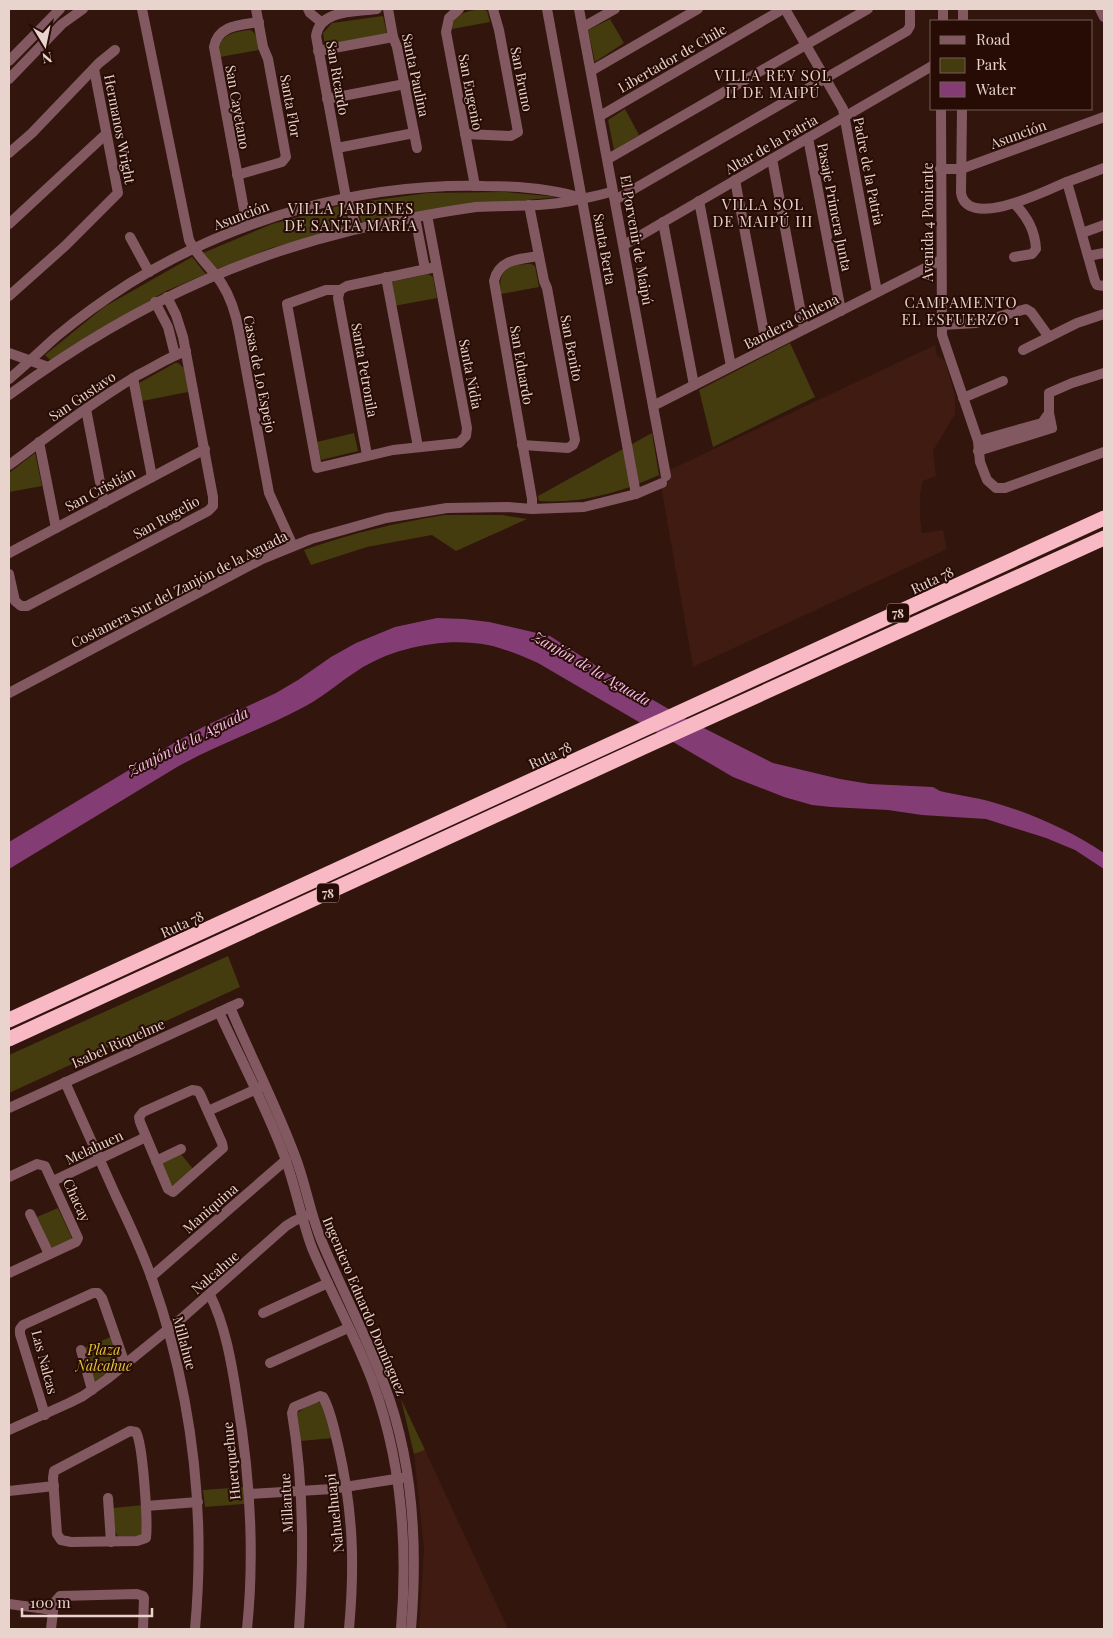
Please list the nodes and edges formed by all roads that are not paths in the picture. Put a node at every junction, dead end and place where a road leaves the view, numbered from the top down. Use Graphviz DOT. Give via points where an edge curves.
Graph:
graph roads {
  1 [pos="60,9"];
  2 [pos="83,9"];
  3 [pos="142,9"];
  4 [pos="256,9"];
  5 [pos="308,9"];
  6 [pos="377,9"];
  7 [pos="388,9"];
  8 [pos="459,9"];
  9 [pos="547,9"];
  10 [pos="579,9"];
  11 [pos="615,9"];
  12 [pos="698,9"];
  13 [pos="784,9"];
  14 [pos="868,9"];
  15 [pos="910,9"];
  16 [pos="1100,9"];
  17 [pos="494,14"];
  18 [pos="1104,17"];
  19 [pos="259,22"];
  20 [pos="321,22"];
  21 [pos="582,28"];
  22 [pos="393,36"];
  23 [pos="806,45"];
  24 [pos="115,50"];
  25 [pos="318,51"];
  26 [pos="9,61"];
  27 [pos="930,67"];
  28 [pos="94,69"];
  29 [pos="591,71"];
  30 [pos="9,79"];
  31 [pos="826,79"];
  32 [pos="404,84"];
  33 [pos="327,99"];
  34 [pos="941,110"];
  35 [pos="962,110"];
  36 [pos="600,116"];
  37 [pos="845,116"];
  38 [pos="1104,117"];
  39 [pos="414,133"];
  40 [pos="106,134"];
  41 [pos="465,134"];
  42 [pos="808,138"];
  43 [pos="337,148"];
  44 [pos="417,148"];
  45 [pos="9,153"];
  46 [pos="608,159"];
  47 [pos="772,159"];
  48 [pos="940,168"];
  49 [pos="1104,168"];
  50 [pos="962,169"];
  51 [pos="237,175"];
  52 [pos="736,180"];
  53 [pos="1067,182"];
  54 [pos="475,186"];
  55 [pos="611,197"];
  56 [pos="346,198"];
  57 [pos="582,198"];
  58 [pos="700,201"];
  59 [pos="1015,204"];
  60 [pos="529,205"];
  61 [pos="10,208"];
  62 [pos="18,215"];
  63 [pos="427,215"];
  64 [pos="415,217"];
  65 [pos="663,222"];
  66 [pos="9,224"];
  67 [pos="1104,225"];
  68 [pos="247,226"];
  69 [pos="357,228"];
  70 [pos="1082,233"];
  71 [pos="130,237"];
  72 [pos="624,245"];
  73 [pos="194,249"];
  74 [pos="1104,253"];
  75 [pos="539,256"];
  76 [pos="1088,256"];
  77 [pos="1014,257"];
  78 [pos="941,260"];
  79 [pos="436,267"];
  80 [pos="425,269"];
  81 [pos="149,272"];
  82 [pos="215,275"];
  83 [pos="386,277"];
  84 [pos="1104,286"];
  85 [pos="340,290"];
  86 [pos="877,292"];
  87 [pos="9,296"];
  88 [pos="167,297"];
  89 [pos="156,302"];
  90 [pos="841,311"];
  91 [pos="1104,314"];
  92 [pos="804,330"];
  93 [pos="942,330"];
  94 [pos="1049,337"];
  95 [pos="767,348"];
  96 [pos="1022,350"];
  97 [pos="186,351"];
  98 [pos="9,352"];
  99 [pos="175,355"];
  100 [pos="31,360"];
  101 [pos="731,366"];
  102 [pos="48,367"];
  103 [pos="1104,373"];
  104 [pos="134,378"];
  105 [pos="9,379"];
  106 [pos="1003,382"];
  107 [pos="694,385"];
  108 [pos="9,396"];
  109 [pos="963,398"];
  110 [pos="653,406"];
  111 [pos="86,409"];
  112 [pos="39,442"];
  113 [pos="522,445"];
  114 [pos="978,446"];
  115 [pos="418,447"];
  116 [pos="204,449"];
  117 [pos="1104,452"];
  118 [pos="367,455"];
  119 [pos="9,465"];
  120 [pos="152,477"];
  121 [pos="664,480"];
  122 [pos="636,494"];
  123 [pos="104,503"];
  124 [pos="532,510"];
  125 [pos="1104,518"];
  126 [pos="56,528"];
  127 [pos="1104,538"];
  128 [pos="293,546"];
  129 [pos="9,553"];
  130 [pos="9,574"];
  131 [pos="9,693"];
  132 [pos="234,1005"];
  133 [pos="219,1012"];
  134 [pos="9,1020"];
  135 [pos="9,1039"];
  136 [pos="65,1082"];
  137 [pos="260,1087"];
  138 [pos="9,1108"];
  139 [pos="208,1111"];
  140 [pos="146,1138"];
  141 [pos="181,1149"];
  142 [pos="100,1160"];
  143 [pos="286,1160"];
  144 [pos="156,1161"];
  145 [pos="9,1177"];
  146 [pos="53,1181"];
  147 [pos="30,1214"];
  148 [pos="307,1216"];
  149 [pos="49,1254"];
  150 [pos="9,1273"];
  151 [pos="151,1277"];
  152 [pos="328,1283"];
  153 [pos="210,1295"];
  154 [pos="264,1313"];
  155 [pos="348,1328"];
  156 [pos="168,1330"];
  157 [pos="81,1350"];
  158 [pos="270,1363"];
  159 [pos="126,1364"];
  160 [pos="92,1390"];
  161 [pos="323,1397"];
  162 [pos="45,1414"];
  163 [pos="9,1430"];
  164 [pos="408,1477"];
  165 [pos="398,1479"];
  166 [pos="54,1486"];
  167 [pos="346,1487"];
  168 [pos="9,1491"];
  169 [pos="300,1491"];
  170 [pos="250,1494"];
  171 [pos="108,1498"];
  172 [pos="198,1502"];
  173 [pos="146,1506"];
  174 [pos="111,1542"];
  175 [pos="9,1604"];
  176 [pos="53,1610"];
  177 [pos="51,1629"];
  178 [pos="143,1629"];
  179 [pos="195,1629"];
  180 [pos="247,1629"];
  181 [pos="299,1629"];
  182 [pos="349,1629"];
  183 [pos="400,1629"];
  184 [pos="411,1629"];
  1 -- 26 [label="street"];
  2 -- 30 [label="street" via="58,28"];
  3 -- 73 [label="street, Casas de Lo Espejo" via="189,238"];
  4 -- 19 [label="street, Santa Flor"];
  5 -- 20 [label="street"];
  6 -- 20 [label="street, San Ricardo" via="331,15"];
  7 -- 22 [label="street, Santa Paulina"];
  8 -- 41 [label="street, San Eugenio" via="449,18 446,32"];
  9 -- 57 [label="street, Santa Berta"];
  10 -- 21 [label="street, El Porvenir de Maipú"];
  11 -- 21 [label="street"];
  12 -- 29 [label="street"];
  13 -- 23 [label="street, Padre de la Patria"];
  13 -- 36 [label="street, Libertador de Chile"];
  14 -- 23 [label="street"];
  15 -- 31 [label="street, Asunción" via="908,30"];
  16 -- 18 [label="street"];
  17 -- 41 [label="street, San Bruno" via="518,132 512,136"];
  19 -- 51 [label="street, San Cayetano" via="227,29 219,35 214,47"];
  19 -- 51 [label="street, Santa Flor" via="286,157 282,162"];
  20 -- 25 [label="street, San Ricardo" via="316,36"];
  21 -- 29 [label="street, El Porvenir de Maipú"];
  22 -- 25 [label="street"];
  22 -- 32 [label="street, Santa Paulina"];
  23 -- 31 [label="street, Padre de la Patria"];
  23 -- 46 [label="street"];
  24 -- 28 [label="street"];
  25 -- 33 [label="street, San Ricardo"];
  27 -- 37 [label="street, Altar de la Patria"];
  28 -- 40 [label="street, Hermanos Wright"];
  28 -- 45 [label="street"];
  29 -- 36 [label="street, El Porvenir de Maipú"];
  31 -- 37 [label="street, Padre de la Patria"];
  31 -- 55 [label="street, Asunción"];
  32 -- 33 [label="street"];
  32 -- 39 [label="street, Santa Paulina"];
  33 -- 43 [label="street, San Ricardo"];
  34 -- 48 [label="street, Avenida 4 Poniente"];
  35 -- 50 [label="street"];
  36 -- 46 [label="street, El Porvenir de Maipú"];
  37 -- 42 [label="street, Altar de la Patria"];
  37 -- 86 [label="street, Padre de la Patria"];
  38 -- 50 [label="street, Asunción"];
  39 -- 43 [label="street"];
  39 -- 44 [label="street, Santa Paulina"];
  40 -- 62 [label="street"];
  40 -- 87 [label="street, Hermanos Wright" via="117,196"];
  41 -- 54 [label="street, San Eugenio"];
  42 -- 47 [label="street, Altar de la Patria"];
  42 -- 90 [label="street, Pasaje Primera Junta"];
  43 -- 56 [label="street, San Ricardo"];
  46 -- 55 [label="street, El Porvenir de Maipú"];
  47 -- 52 [label="street, Altar de la Patria"];
  47 -- 92 [label="street"];
  48 -- 50 [label="street, Asunción"];
  48 -- 78 [label="street, Avenida 4 Poniente"];
  49 -- 53 [label="street"];
  50 -- 59 [label="street" via="964,202 972,207 993,208"];
  51 -- 68 [label="street, San Cayetano"];
  52 -- 58 [label="street, Altar de la Patria"];
  52 -- 95 [label="street"];
  53 -- 59 [label="street"];
  53 -- 70 [label="street"];
  54 -- 56 [label="street, Asunción" via="403,189"];
  54 -- 57 [label="street, Asunción" via="536,189"];
  55 -- 57 [label="street, Asunción"];
  55 -- 72 [label="street, El Porvenir de Maipú"];
  56 -- 68 [label="street, Asunción"];
  56 -- 69 [label="street, San Ricardo"];
  57 -- 60 [label="street, Asunción"];
  57 -- 122 [label="street, Santa Berta"];
  58 -- 65 [label="street, Altar de la Patria"];
  58 -- 101 [label="street"];
  59 -- 77 [label="street" via="1029,224 1036,248 1032,254"];
  60 -- 63 [label="street, Asunción" via="476,207"];
  60 -- 75 [label="street, San Benito"];
  61 -- 62 [label="street"];
  62 -- 66 [label="street"];
  63 -- 64 [label="street, Asunción"];
  63 -- 79 [label="street, Santa Nidia"];
  64 -- 69 [label="street, Asunción"];
  64 -- 80 [label="street"];
  65 -- 72 [label="street, Altar de la Patria"];
  65 -- 107 [label="street"];
  67 -- 70 [label="street"];
  68 -- 73 [label="street, Asunción"];
  69 -- 82 [label="street, Asunción" via="280,250"];
  70 -- 76 [label="street"];
  71 -- 81 [label="street"];
  72 -- 110 [label="street, El Porvenir de Maipú"];
  73 -- 81 [label="street, Asunción"];
  73 -- 82 [label="street, Casas de Lo Espejo"];
  74 -- 76 [label="street"];
  75 -- 113 [label="street, San Eduardo" via="506,263 494,281"];
  75 -- 113 [label="street, San Benito" via="575,440 568,448"];
  76 -- 84 [label="street" via="1095,281"];
  78 -- 86 [label="street, Bandera Chilena"];
  78 -- 93 [label="street, Avenida 4 Poniente"];
  79 -- 80 [label="street"];
  79 -- 115 [label="street, Santa Nidia" via="468,431 459,443"];
  80 -- 83 [label="street"];
  81 -- 100 [label="street, Asunción" via="102,302"];
  82 -- 88 [label="street, Asunción"];
  82 -- 128 [label="street, Casas de Lo Espejo" via="226,291 238,324 269,493"];
  83 -- 85 [label="street"];
  83 -- 115 [label="street"];
  85 -- 118 [label="street, Santa Petronila" via="338,298"];
  85 -- 118 [label="street, Santa Nidia" via="326,290 287,304 317,468"];
  86 -- 90 [label="street, Bandera Chilena"];
  88 -- 89 [label="street, Asunción"];
  88 -- 97 [label="street, San Rogelio" via="181,329"];
  89 -- 99 [label="street" via="168,326"];
  89 -- 102 [label="street, Asunción"];
  90 -- 92 [label="street, Bandera Chilena"];
  91 -- 94 [label="street"];
  92 -- 95 [label="street, Bandera Chilena"];
  93 -- 94 [label="street" via="1026,309"];
  93 -- 109 [label="street, Avenida 4 Poniente"];
  94 -- 96 [label="street"];
  95 -- 101 [label="street, Bandera Chilena"];
  97 -- 99 [label="street"];
  97 -- 116 [label="street, San Rogelio"];
  98 -- 100 [label="street"];
  99 -- 104 [label="street, San Gustavo"];
  100 -- 102 [label="street"];
  100 -- 105 [label="street, Asunción"];
  101 -- 107 [label="street, Bandera Chilena"];
  102 -- 108 [label="street, Asunción"];
  103 -- 114 [label="street" via="1052,390 1048,395 1049,413 1042,423"];
  104 -- 111 [label="street, San Gustavo"];
  104 -- 120 [label="street"];
  106 -- 109 [label="street"];
  107 -- 110 [label="street, Bandera Chilena"];
  109 -- 114 [label="street, Avenida 4 Poniente"];
  110 -- 121 [label="street, El Porvenir de Maipú"];
  111 -- 112 [label="street, San Gustavo"];
  111 -- 123 [label="street"];
  112 -- 119 [label="street, San Gustavo"];
  112 -- 126 [label="street"];
  113 -- 124 [label="street, San Eduardo"];
  114 -- 117 [label="street, Avenida 4 Poniente" via="987,480 996,488 1005,488"];
  115 -- 118 [label="street, Santa Nidia"];
  116 -- 120 [label="street, San Cristián"];
  116 -- 130 [label="street, San Rogelio" via="214,500 208,511 30,605 19,605 14,599"];
  120 -- 123 [label="street, San Cristián"];
  121 -- 122 [label="street, Costanera Sur del Zanjón de la Aguada"];
  122 -- 124 [label="street, Costanera Sur del Zanjón de la Aguada" via="584,507"];
  123 -- 126 [label="street, San Cristián"];
  124 -- 128 [label="street, Costanera Sur del Zanjón de la Aguada" via="471,507 407,514 362,523"];
  125 -- 134 [label="highway, Ruta 78 / 78"];
  126 -- 129 [label="street, San Cristián"];
  127 -- 135 [label="highway, 78"];
  128 -- 131 [label="street, Costanera Sur del Zanjón de la Aguada" via="262,559"];
  132 -- 133 [label="street, Isabel Riquelme"];
  132 -- 137 [label="street, Ingeniero Eduardo Domínguez"];
  133 -- 136 [label="street, Isabel Riquelme"];
  133 -- 137 [label="street, Ingeniero Eduardo Domínguez"];
  136 -- 138 [label="street, Isabel Riquelme"];
  136 -- 142 [label="street, Millahue"];
  137 -- 139 [label="street"];
  137 -- 143 [label="street, Ingeniero Eduardo Domínguez"];
  137 -- 148 [label="street, Ingeniero Eduardo Domínguez" via="296,1158"];
  139 -- 140 [label="street, Melahuen" via="199,1092 192,1090 141,1114 139,1120"];
  139 -- 144 [label="street, Melahuen" via="223,1145 221,1151 173,1192 169,1190"];
  140 -- 142 [label="street, Melahuen"];
  140 -- 144 [label="street, Melahuen"];
  141 -- 144 [label="street"];
  142 -- 146 [label="street, Melahuen"];
  142 -- 151 [label="street, Millahue"];
  143 -- 148 [label="street, Ingeniero Eduardo Domínguez"];
  143 -- 151 [label="street, Maniquina"];
  145 -- 146 [label="street, Chacay" via="42,1164"];
  146 -- 149 [label="street, Chacay" via="78,1238 76,1242"];
  147 -- 149 [label="street"];
  148 -- 152 [label="street, Ingeniero Eduardo Domínguez" via="312,1248"];
  148 -- 153 [label="street, Nalcahue" via="286,1226"];
  148 -- 164 [label="street, Ingeniero Eduardo Domínguez" via="385,1385 403,1446"];
  149 -- 150 [label="street, Chacay"];
  151 -- 156 [label="street, Millahue"];
  152 -- 154 [label="street"];
  152 -- 155 [label="street, Ingeniero Eduardo Domínguez"];
  153 -- 156 [label="street, Nalcahue"];
  153 -- 170 [label="street, Huerquehue" via="217,1310 234,1380"];
  155 -- 158 [label="street"];
  155 -- 165 [label="street, Ingeniero Eduardo Domínguez" via="379,1401"];
  156 -- 159 [label="street, Nalcahue"];
  156 -- 172 [label="street, Millahue" via="190,1427"];
  157 -- 160 [label="street"];
  159 -- 160 [label="street, Nalcahue"];
  159 -- 162 [label="street, Las Nalcas" via="98,1293 23,1325 20,1334"];
  160 -- 162 [label="street, Nalcahue"];
  161 -- 167 [label="street, Nahuelhuapi" via="336,1435"];
  161 -- 169 [label="street, Millantue" via="297,1405 292,1411"];
  162 -- 163 [label="street, Nalcahue"];
  164 -- 165 [label="street"];
  164 -- 184 [label="street, Ingeniero Eduardo Domínguez" via="414,1534"];
  165 -- 167 [label="street"];
  165 -- 183 [label="street, Ingeniero Eduardo Domínguez" via="404,1549"];
  166 -- 168 [label="street"];
  166 -- 173 [label="street" via="54,1473 58,1468 126,1432 135,1432 140,1446"];
  166 -- 174 [label="street" via="59,1538 67,1542"];
  167 -- 169 [label="street"];
  167 -- 182 [label="street, Nahuelhuapi" via="353,1540"];
  169 -- 170 [label="street"];
  169 -- 181 [label="street, Millantue"];
  170 -- 180 [label="street, Huerquehue" via="251,1566"];
  171 -- 174 [label="street"];
  172 -- 173 [label="street"];
  172 -- 179 [label="street, Millahue"];
  173 -- 174 [label="street" via="147,1533 144,1539"];
  175 -- 176 [label="street"];
  176 -- 177 [label="street"];
  176 -- 178 [label="street" via="57,1598 62,1596 137,1594 145,1601"];
}
